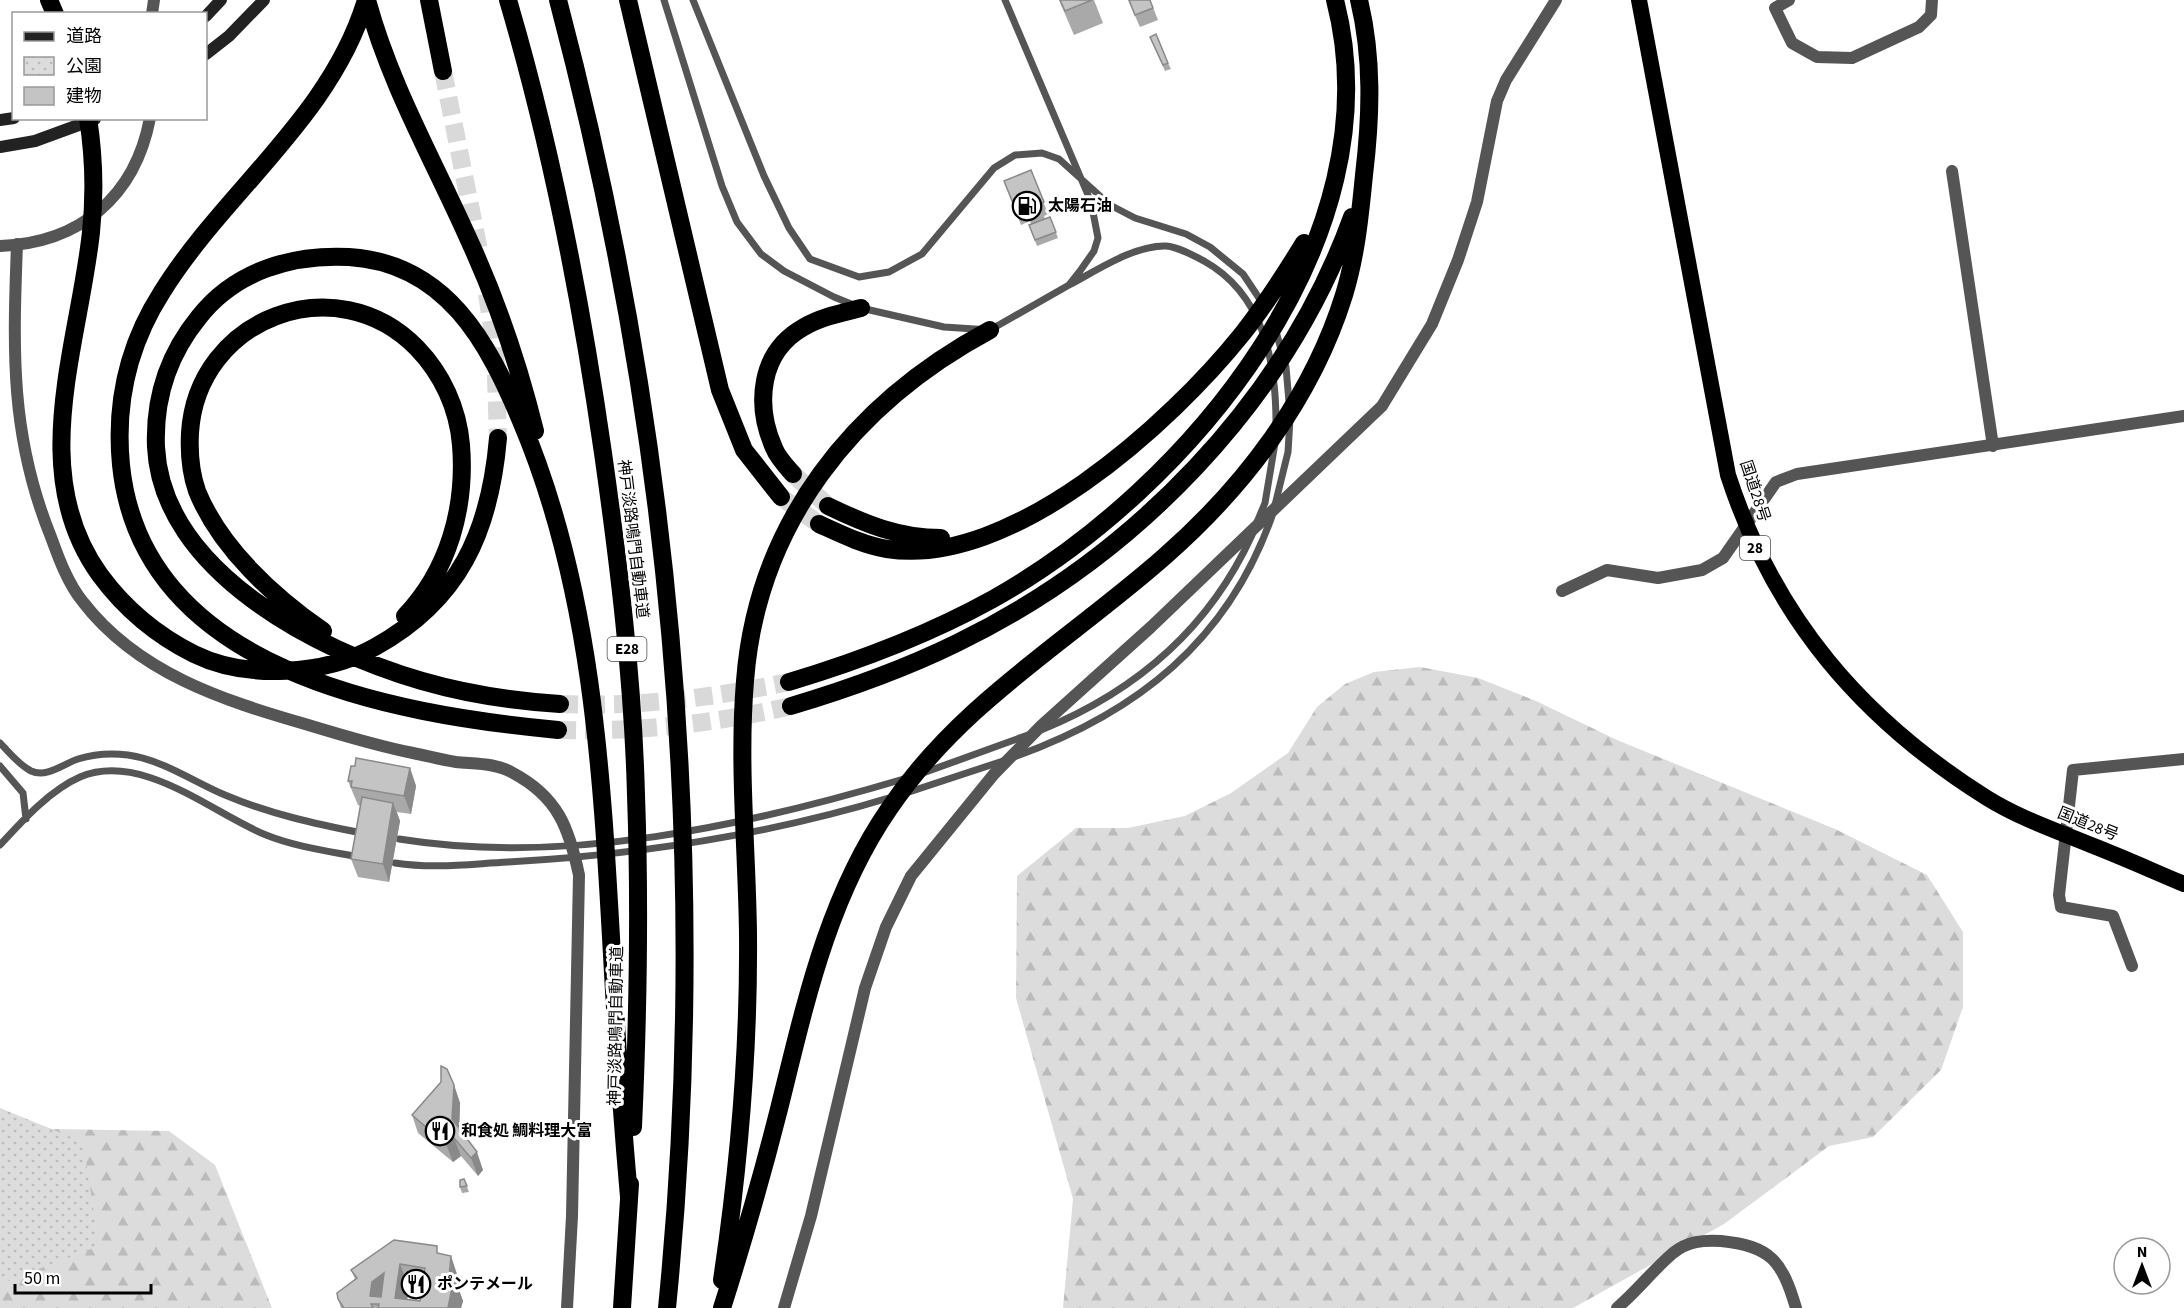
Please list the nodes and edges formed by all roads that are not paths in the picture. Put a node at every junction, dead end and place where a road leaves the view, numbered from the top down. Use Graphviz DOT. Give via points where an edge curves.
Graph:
graph roads {
  1 [pos="221,0"];
  2 [pos="264,0"];
  3 [pos="367,0"];
  4 [pos="429,0"];
  5 [pos="508,0"];
  6 [pos="558,0"];
  7 [pos="628,0"];
  8 [pos="664,0"];
  9 [pos="693,0"];
  10 [pos="1005,0"];
  11 [pos="1335,0"];
  12 [pos="1359,0"];
  13 [pos="1556,0"];
  14 [pos="1639,0"];
  15 [pos="1790,0"];
  16 [pos="1932,0"];
  17 [pos="207,15"];
  18 [pos="207,53"];
  19 [pos="444,71"];
  20 [pos="88,120"];
  21 [pos="91,120"];
  22 [pos="150,120"];
  23 [pos="0,147"];
  24 [pos="1953,171"];
  25 [pos="1078,175"];
  26 [pos="1364,178"];
  27 [pos="1333,185"];
  28 [pos="17,244"];
  29 [pos="0,246"];
  30 [pos="1069,285"];
  31 [pos="861,308"];
  32 [pos="990,330"];
  33 [pos="2184,416"];
  34 [pos="498,438"];
  35 [pos="1993,446"];
  36 [pos="793,474"];
  37 [pos="781,497"];
  38 [pos="552,501"];
  39 [pos="828,506"];
  40 [pos="1028,518"];
  41 [pos="819,524"];
  42 [pos="1562,591"];
  43 [pos="381,667"];
  44 [pos="306,668"];
  45 [pos="789,682"];
  46 [pos="560,704"];
  47 [pos="791,705"];
  48 [pos="558,730"];
  49 [pos="0,743"];
  50 [pos="2184,759"];
  51 [pos="0,766"];
  52 [pos="26,819"];
  53 [pos="363,833"];
  54 [pos="399,839"];
  55 [pos="0,845"];
  56 [pos="359,857"];
  57 [pos="395,863"];
  58 [pos="2184,884"];
  59 [pos="2132,966"];
  60 [pos="629,1197"];
  61 [pos="567,1308"];
  62 [pos="622,1308"];
  63 [pos="667,1308"];
  64 [pos="720,1308"];
  65 [pos="784,1308"];
  66 [pos="1617,1308"];
  67 [pos="1796,1308"];
  1 -- 17 [label="main road"];
  2 -- 18 [label="main road"];
  3 -- 38 [label="highway" via="392,74 484,274 528,402"];
  3 -- 48 [label="highway" via="350,42 317,96 176,271 147,317 132,352 122,395 120,449 128,502 150,555 184,602 205,622 259,656 324,685 396,705 479,721"];
  4 -- 19 [label="highway"];
  5 -- 60 [label="highway, 神戸淡路鳴門自動車道 / E28" via="546,139 574,272 612,515 628,660 636,794 637,934"];
  6 -- 63 [label="highway, 神戸淡路鳴門自動車道" via="621,270 648,434 674,654 683,794 684,929 681,1111"];
  7 -- 37 [label="highway" via="720,390 744,450"];
  8 -- 31 [label="lane" via="722,186 737,222 761,254 784,271"];
  9 -- 25 [label="lane" via="764,176 789,228 810,259 859,277 889,272 922,255 994,168 1016,155 1042,153 1059,159"];
  10 -- 25 [label="lane"];
  11 -- 27 [label="highway" via="1342,39 1345,106"];
  12 -- 26 [label="highway" via="1370,105"];
  13 -- 65 [label="street" via="1506,80 1497,101 1477,202 1458,260 1432,324 1382,406 1151,627 1041,726 994,774 911,876 886,927 865,988 811,1216"];
  14 -- 58 [label="highway, 国道28号 / 28" via="1728,475 1756,549 1775,585 1818,650 1865,705 1897,734 1989,799"];
  15 -- 16 [label="street" via="1775,8 1792,42 1817,57 1852,58 1919,27 1931,15"];
  20 -- 44 [label="highway" via="94,172 91,230 62,415 63,481 76,536 90,561 129,609 175,644 225,664"];
  21 -- 23 [label="main road" via="35,141"];
  22 -- 28 [label="street" via="145,146 132,174 113,200 70,230"];
  24 -- 35 [label="street"];
  25 -- 30 [label="lane" via="1096,219 1098,238 1094,251"];
  25 -- 57 [label="lane" via="1110,205 1186,234 1219,253 1243,274 1272,319 1286,367 1288,452 1273,512 1245,579 1201,641 1136,697 1067,734 965,774 883,800 714,840 595,856 437,868"];
  26 -- 47 [label="highway" via="1343,243 1289,348 1252,403 1217,444 1140,521 1052,587 958,643 851,688"];
  26 -- 64 [label="highway" via="1354,255 1344,296 1313,369 1267,446 1236,488 1163,558 1021,670 946,737 889,809 863,852 840,897 821,950 754,1208"];
  27 -- 40 [label="highway" via="1290,266 1218,362 1126,450"];
  27 -- 45 [label="highway" via="1306,260 1259,351 1233,390 1164,467 1084,537 994,598 896,646"];
  28 -- 29 [label="street"];
  28 -- 61 [label="street" via="15,366 23,450 40,512 62,565 81,601 113,636 153,666 187,684 274,716 408,752 512,771 535,788 560,815 570,835 579,875"];
  30 -- 32 [label="lane"];
  30 -- 54 [label="lane" via="1128,254 1165,246 1187,252 1236,284 1255,313 1269,348 1276,385 1274,462 1265,503 1236,569 1200,620 1155,663 1119,691 1061,722 948,766 750,818 593,843 503,849"];
  31 -- 32 [label="lane" via="944,327"];
  31 -- 36 [label="highway" via="803,327 770,360 764,384 763,417 774,450"];
  32 -- 64 [label="highway" via="922,371 855,430 804,499 764,584 745,680 745,1058"];
  33 -- 35 [label="street"];
  34 -- 44 [label="highway" via="482,527 454,580 415,621 391,639 337,663"];
  35 -- 42 [label="street" via="1797,474 1776,482 1723,558 1702,570 1658,578 1607,570"];
  38 -- 43 [label="highway" via="517,411 478,334 448,299 406,272 357,258 301,258 251,274 205,309 174,354 158,404 156,457 170,501 196,546 240,589 299,629"];
  38 -- 60 [label="highway" via="582,637 605,831"];
  39 -- 40 [label="highway" via="879,529 926,538 975,535"];
  40 -- 41 [label="highway" via="972,541 918,549 888,549 861,543"];
  43 -- 44 [label="highway" via="341,644 271,589 223,535 197,490 189,445 195,399 214,364 234,340 272,316 320,307 366,315 387,324 427,359 443,381 460,432 461,488 440,568 416,605 380,637 351,653"];
  43 -- 46 [label="highway" via="457,690"];
  49 -- 53 [label="lane" via="25,767 36,772 50,771 90,756 128,755 267,810"];
  50 -- 59 [label="street" via="2073,770 2059,895 2061,907 2113,916"];
  51 -- 52 [label="lane" via="23,793"];
  52 -- 55 [label="lane"];
  52 -- 56 [label="lane" via="80,777 126,772 164,783 282,841"];
  60 -- 62 [label="highway, 神戸淡路鳴門自動車道 / E28"];
  66 -- 67 [label="street" via="1674,1252 1695,1241 1749,1244 1770,1257 1786,1276"];
}
